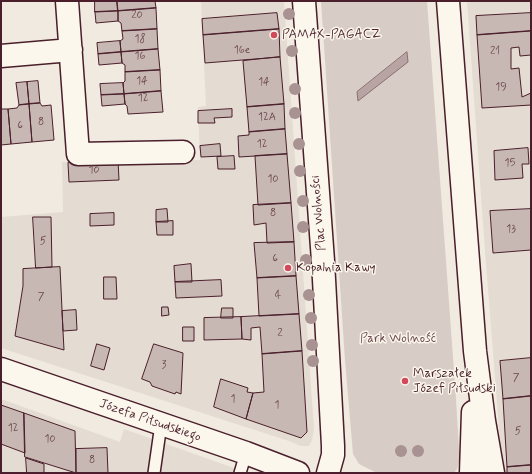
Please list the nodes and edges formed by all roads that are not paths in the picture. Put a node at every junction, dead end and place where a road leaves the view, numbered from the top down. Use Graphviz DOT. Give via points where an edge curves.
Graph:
graph roads {
  1 [pos="67,1"];
  2 [pos="304,1"];
  3 [pos="448,1"];
  4 [pos="71,50"];
  5 [pos="1,56"];
  6 [pos="183,152"];
  7 [pos="475,351"];
  8 [pos="1,369"];
  9 [pos="161,424"];
  10 [pos="242,463"];
  11 [pos="154,473"];
  12 [pos="298,473"];
  13 [pos="328,473"];
  14 [pos="471,473"];
  15 [pos="493,473"];
  1 -- 4 [label="street"];
  2 -- 13 [label="street, Plac Wolności" via="333,446"];
  3 -- 7 [label="street"];
  4 -- 5 [label="street"];
  4 -- 6 [label="street" via="78,154"];
  7 -- 14 [label="street"];
  7 -- 15 [label="street"];
  8 -- 9 [label="street, Józefa Piłsudskiego"];
  9 -- 10 [label="street, Józefa Piłsudskiego"];
  9 -- 11 [label="lane"];
  10 -- 12 [label="street, Józefa Piłsudskiego"];
}
